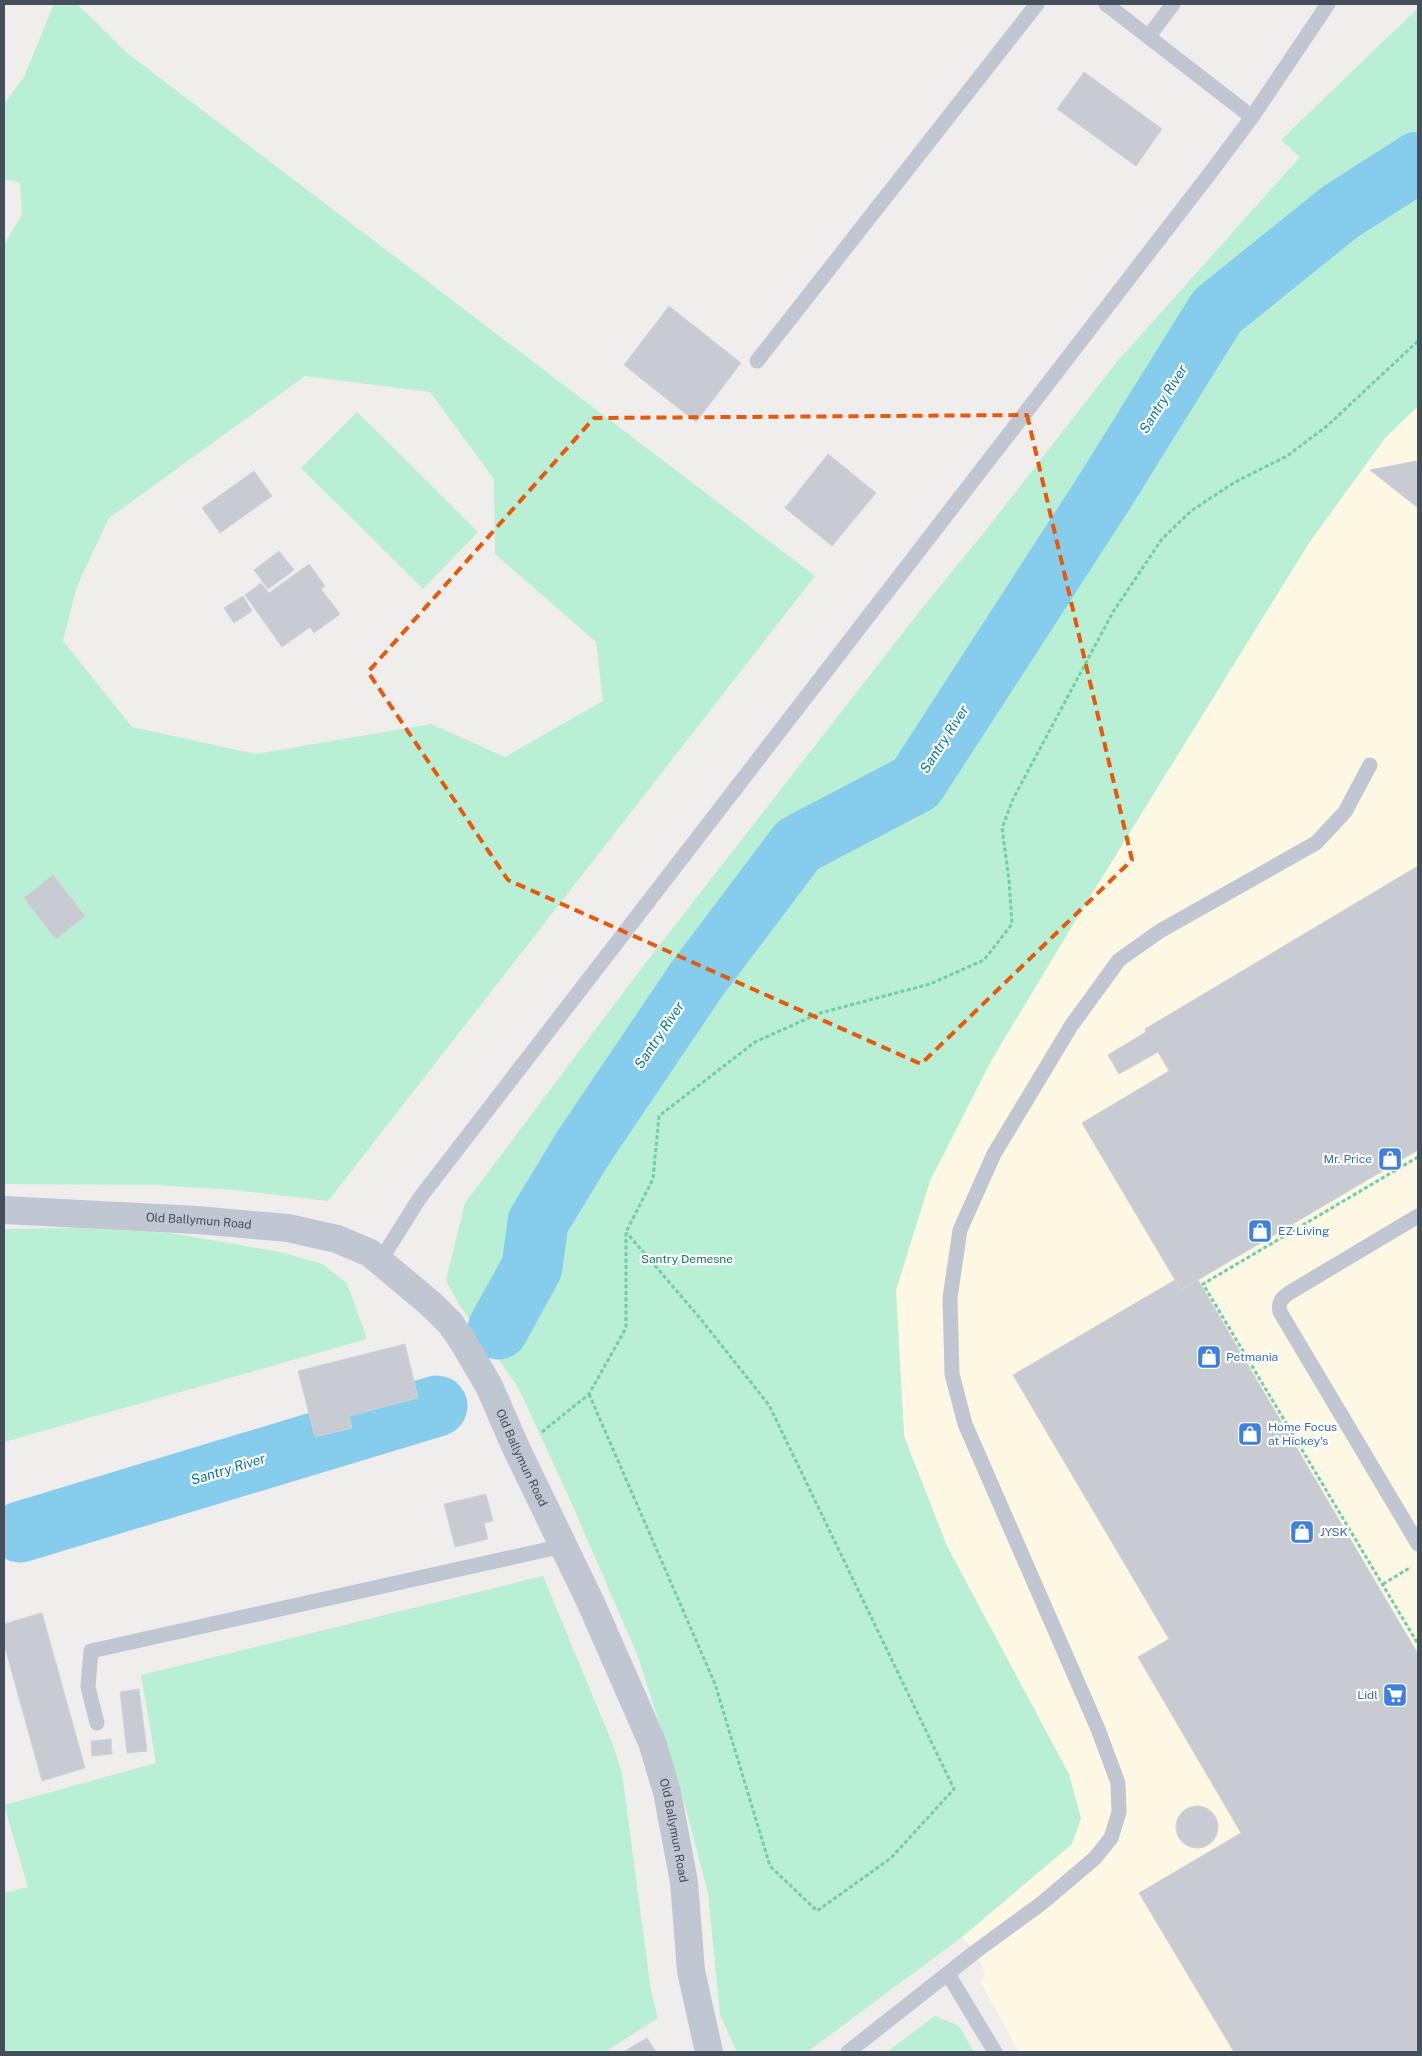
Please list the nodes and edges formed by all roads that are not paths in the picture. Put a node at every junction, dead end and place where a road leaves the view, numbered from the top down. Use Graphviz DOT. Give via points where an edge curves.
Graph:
graph roads {
  1 [pos="1037,4"];
  2 [pos="1106,4"];
  3 [pos="1173,4"];
  4 [pos="1328,4"];
  5 [pos="1148,36"];
  6 [pos="1252,117"];
  7 [pos="756,361"];
  8 [pos="1370,766"];
  9 [pos="4,1210"];
  10 [pos="1418,1216"];
  11 [pos="380,1261"];
  12 [pos="1418,1544"];
  13 [pos="563,1546"];
  14 [pos="97,1723"];
  15 [pos="948,1974"];
  16 [pos="709,2052"];
  17 [pos="848,2052"];
  18 [pos="995,2052"];
  1 -- 7 [label="lane"];
  2 -- 5 [label="lane"];
  3 -- 5 [label="lane"];
  4 -- 6 [label="lane"];
  5 -- 6 [label="lane"];
  6 -- 11 [label="lane" via="419,1199"];
  8 -- 15 [label="lane" via="1345,812 1316,843 1160,931 1119,960 1070,1026 994,1154 960,1230 950,1298 952,1374 964,1424 1098,1729 1118,1783 1119,1812 1111,1838 1095,1858"];
  9 -- 11 [label="street, Old Ballymun Road" via="288,1228 337,1239 370,1253"];
  10 -- 12 [label="lane" via="1289,1293 1279,1305 1280,1312"];
  11 -- 13 [label="street, Old Ballymun Road" via="432,1305 462,1340 489,1386"];
  13 -- 14 [label="lane" via="90,1651 88,1687"];
  13 -- 16 [label="street, Old Ballymun Road" via="652,1742 667,1792 684,1882 691,1971"];
  15 -- 17 [label="lane"];
  15 -- 18 [label="lane"];
}
